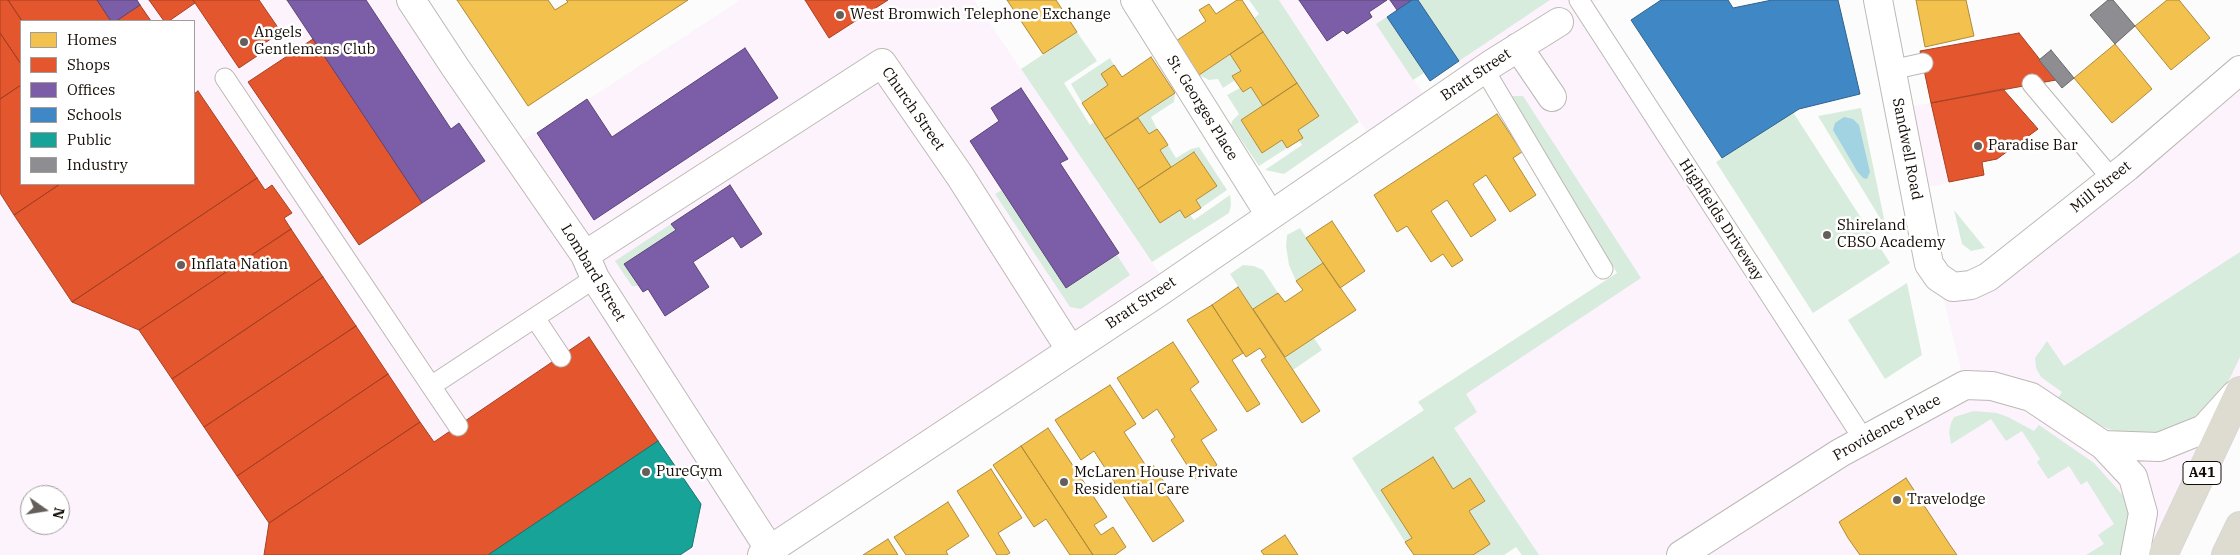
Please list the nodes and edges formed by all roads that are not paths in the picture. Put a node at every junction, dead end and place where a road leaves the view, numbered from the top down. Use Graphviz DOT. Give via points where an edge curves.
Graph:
graph roads {
  1 [pos="1135,0"];
  2 [pos="1579,0"];
  3 [pos="1878,0"];
  4 [pos="414,1"];
  5 [pos="1559,22"];
  6 [pos="1518,47"];
  7 [pos="1923,63"];
  8 [pos="1484,69"];
  9 [pos="1891,70"];
  10 [pos="2240,70"];
  11 [pos="224,78"];
  12 [pos="2032,84"];
  13 [pos="1552,97"];
  14 [pos="2112,180"];
  15 [pos="1270,215"];
  16 [pos="590,267"];
  17 [pos="1603,269"];
  18 [pos="1953,287"];
  19 [pos="535,318"];
  20 [pos="1070,349"];
  21 [pos="561,357"];
  22 [pos="431,386"];
  23 [pos="2240,391"];
  24 [pos="458,426"];
  25 [pos="1864,440"];
  26 [pos="2103,445"];
  27 [pos="2240,526"];
  28 [pos="766,553"];
  29 [pos="1680,555"];
  30 [pos="2135,555"];
  31 [pos="2163,555"];
  32 [pos="2226,555"];
  1 -- 15 [label="street, St. Georges Place"];
  2 -- 25 [label="lane, Highfields Driveway"];
  3 -- 9 [label="street, Sandwell Road"];
  4 -- 16 [label="street, Lombard Street"];
  5 -- 6 [label="street, Bratt Street"];
  6 -- 8 [label="street, Bratt Street"];
  6 -- 13 [label="street, Bratt Street"];
  7 -- 9 [label="lane"];
  8 -- 15 [label="street, Bratt Street"];
  8 -- 17 [label="lane"];
  9 -- 18 [label="street, Sandwell Road" via="1929,264 1938,277"];
  10 -- 14 [label="street, Mill Street"];
  11 -- 22 [label="lane"];
  12 -- 14 [label="lane"];
  14 -- 18 [label="street, Mill Street" via="1988,277 1971,286"];
  15 -- 20 [label="street, Bratt Street"];
  16 -- 19 [label="lane"];
  16 -- 20 [label="street, Church Street" via="882,62 960,176"];
  16 -- 28 [label="street, Lombard Street"];
  19 -- 21 [label="lane"];
  19 -- 22 [label="lane"];
  20 -- 28 [label="street, Bratt Street"];
  22 -- 24 [label="lane"];
  23 -- 26 [label="street" via="2204,429 2159,447"];
  23 -- 31 [label="highway, A41"];
  25 -- 26 [label="street, Providence Place" via="1965,385 1992,386 2030,397"];
  25 -- 29 [label="street, Providence Place"];
  26 -- 30 [label="street, Providence Place" via="2133,477 2143,513"];
  27 -- 32 [label="highway"];
}
